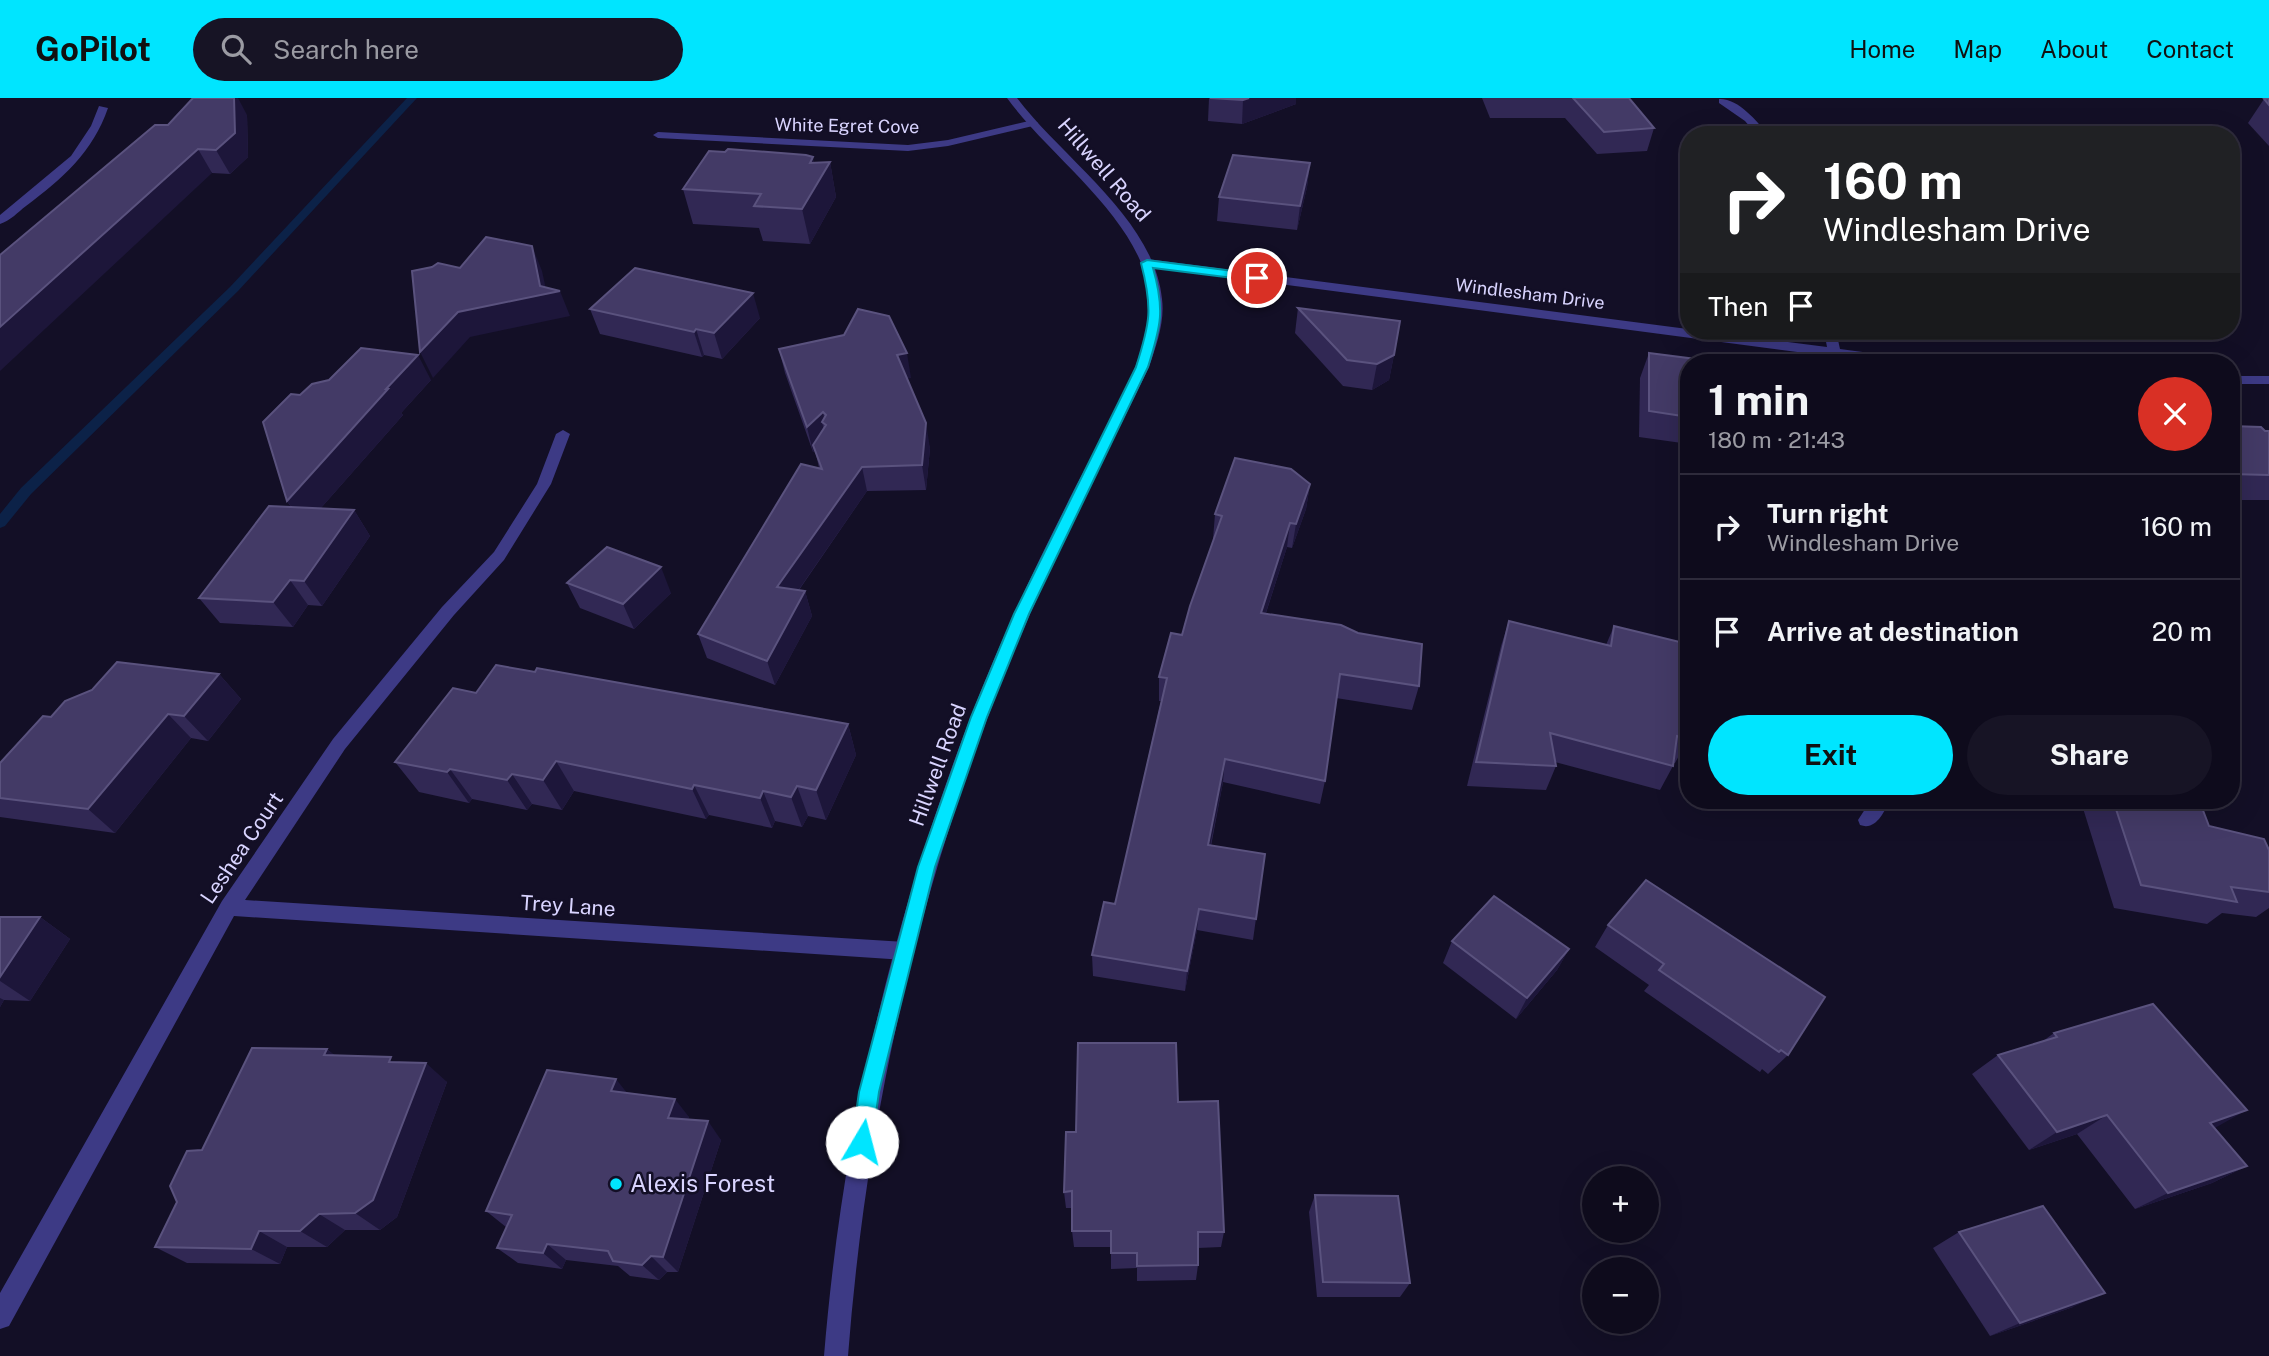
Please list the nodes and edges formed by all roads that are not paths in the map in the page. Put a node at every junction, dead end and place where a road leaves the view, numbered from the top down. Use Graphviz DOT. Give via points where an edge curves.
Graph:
graph roads {
  1 [pos="1012,98"];
  2 [pos="1723,101"];
  3 [pos="103,108"];
  4 [pos="1033,123"];
  5 [pos="1755,126"];
  6 [pos="657,135"];
  7 [pos="0,221"];
  8 [pos="1147,263"];
  9 [pos="1680,337"];
  10 [pos="1705,340"];
  11 [pos="1806,354"];
  12 [pos="2240,380"];
  13 [pos="2269,380"];
  14 [pos="563,434"];
  15 [pos="1875,809"];
  16 [pos="1867,820"];
  17 [pos="229,907"];
  18 [pos="905,951"];
  19 [pos="0,1317"];
  20 [pos="836,1356"];
  1 -- 4 [label="street, Hillwell Road"];
  2 -- 5 [label="street"];
  3 -- 7 [label="street" via="97,128 81,152"];
  4 -- 6 [label="street, White Egret Cove" via="948,143 898,148"];
  4 -- 8 [label="street, Hillwell Road" via="1136,240"];
  8 -- 9 [label="street, Windlesham Drive"];
  8 -- 18 [label="street, Hillwell Road" via="1156,298 1155,327 1142,367 1022,614 979,717 927,867"];
  10 -- 11 [label="street, Windlesham Drive"];
  12 -- 13 [label="street"];
  14 -- 17 [label="street, Leshea Court" via="544,484 499,556 339,744"];
  15 -- 16 [label="street"];
  17 -- 18 [label="street, Trey Lane"];
  17 -- 19 [label="street, Leshea Court"];
  18 -- 20 [label="street, Hillwell Road" via="869,1092 840,1291"];
}
